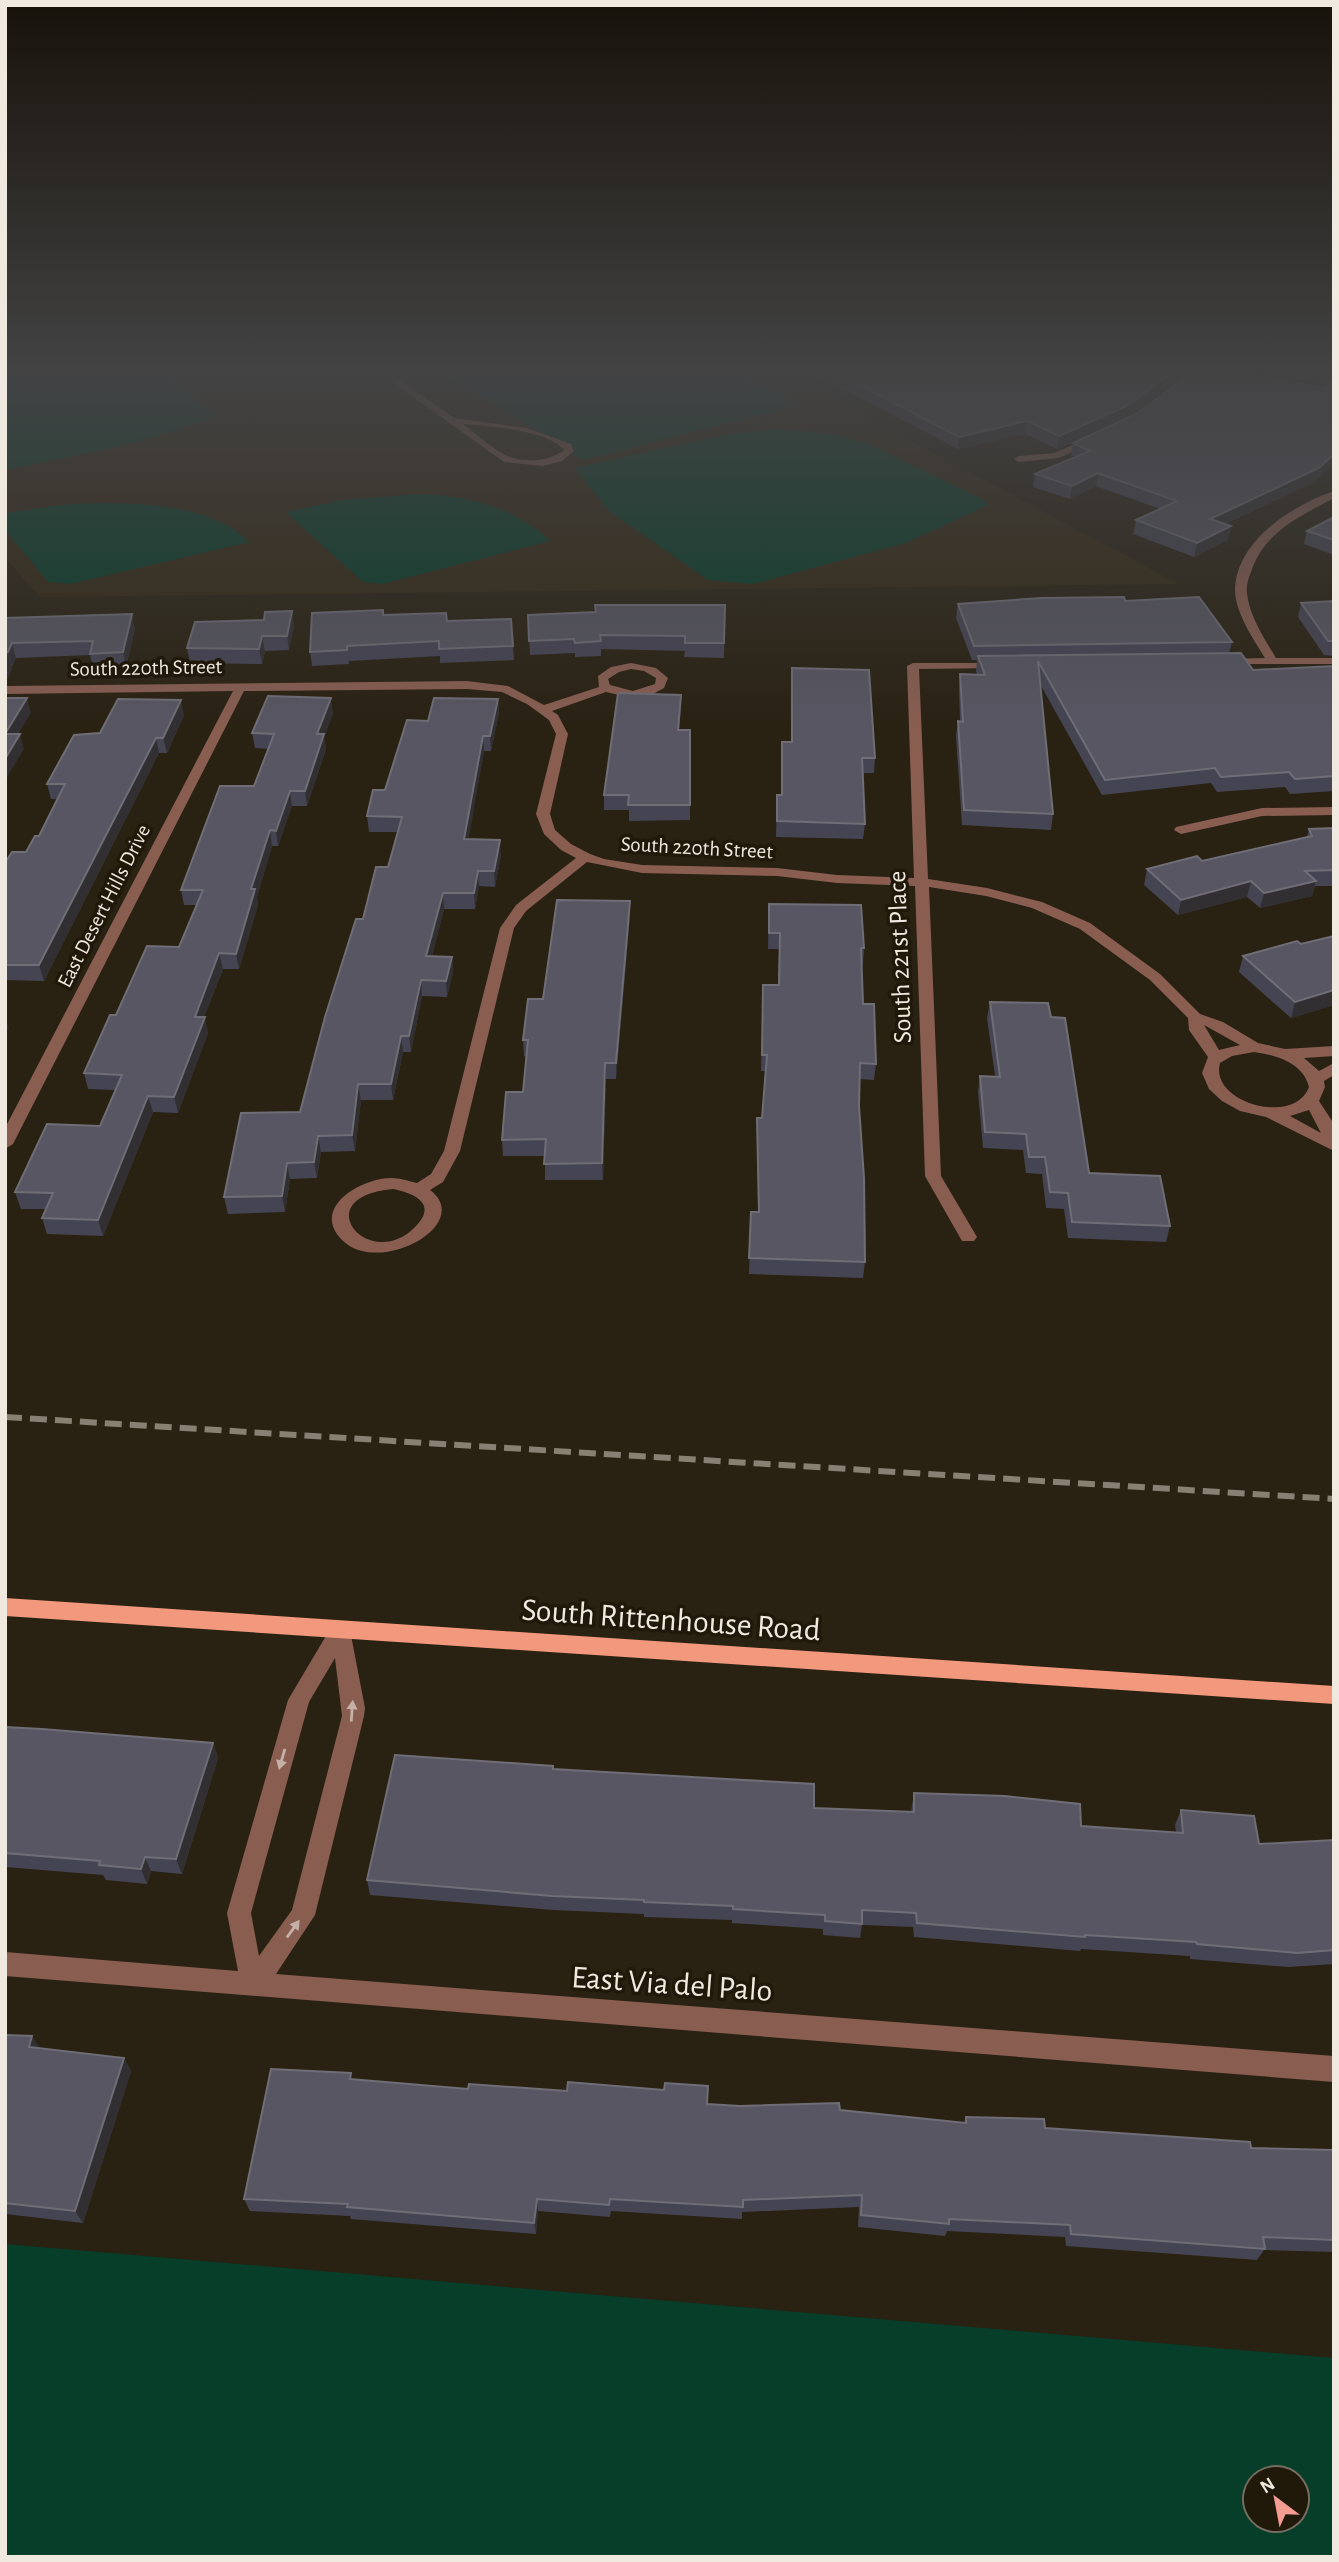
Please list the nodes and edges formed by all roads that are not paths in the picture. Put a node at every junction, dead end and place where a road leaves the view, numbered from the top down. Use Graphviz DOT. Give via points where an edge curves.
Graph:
graph roads {
  1 [pos="1334,494"];
  2 [pos="1334,661"];
  3 [pos="1217,662"];
  4 [pos="1272,662"];
  5 [pos="1009,664"];
  6 [pos="240,688"];
  7 [pos="607,688"];
  8 [pos="5,690"];
  9 [pos="545,709"];
  10 [pos="1334,811"];
  11 [pos="1181,830"];
  12 [pos="585,857"];
  13 [pos="921,882"];
  14 [pos="1195,1017"];
  15 [pos="1254,1047"];
  16 [pos="1334,1051"];
  17 [pos="1286,1054"];
  18 [pos="1216,1058"];
  19 [pos="1334,1068"];
  20 [pos="1315,1080"];
  21 [pos="1311,1101"];
  22 [pos="1271,1113"];
  23 [pos="5,1144"];
  24 [pos="1333,1145"];
  25 [pos="421,1189"];
  26 [pos="968,1237"];
  27 [pos="5,1608"];
  28 [pos="340,1630"];
  29 [pos="1334,1695"];
  30 [pos="5,1964"];
  31 [pos="253,1985"];
  32 [pos="1334,2069"];
  1 -- 4 [label="street" via="1262,538 1248,563 1241,589 1246,611"];
  2 -- 4 [label="street"];
  3 -- 4 [label="street"];
  5 -- 13 [label="street, South 221st Place" via="912,666"];
  6 -- 8 [label="street, South 220th Street"];
  6 -- 9 [label="street, South 220th Street" via="467,685 504,689"];
  6 -- 23 [label="street, East Desert Hills Drive"];
  7 -- 9 [label="street"];
  9 -- 12 [label="street, South 220th Street" via="562,734 543,814 549,831"];
  10 -- 11 [label="street" via="1262,812"];
  12 -- 13 [label="street, South 220th Street" via="642,869"];
  12 -- 25 [label="street" via="521,908 506,928 452,1151 437,1178"];
  13 -- 14 [label="street, South 220th Street" via="1037,905 1085,926 1155,977"];
  13 -- 26 [label="street, South 221st Place" via="933,1176"];
  14 -- 15 [label="street, South 220th Street"];
  14 -- 18 [label="street, South 220th Street" via="1196,1030"];
  15 -- 17 [label="street"];
  15 -- 18 [label="street" via="1226,1051"];
  16 -- 17 [label="street"];
  17 -- 20 [label="street" via="1305,1065"];
  18 -- 22 [label="street" via="1209,1077 1223,1097 1253,1111"];
  19 -- 20 [label="street"];
  20 -- 21 [label="street"];
  21 -- 22 [label="street" via="1295,1110"];
  21 -- 24 [label="street" via="1329,1129"];
  22 -- 24 [label="street"];
  25 -- 25 [label="street" via="393,1182 362,1189 342,1207 341,1228 360,1244 405,1243 428,1227 433,1217 429,1197"];
  27 -- 28 [label="main road, South Rittenhouse Road"];
  28 -- 29 [label="main road, South Rittenhouse Road"];
  28 -- 31 [label="street, one-way" via="299,1700 239,1913"];
  31 -- 28 [label="street, one-way" via="303,1915 349,1730 354,1709"];
  30 -- 31 [label="street, East Via del Palo"];
  31 -- 32 [label="street, East Via del Palo"];
}
